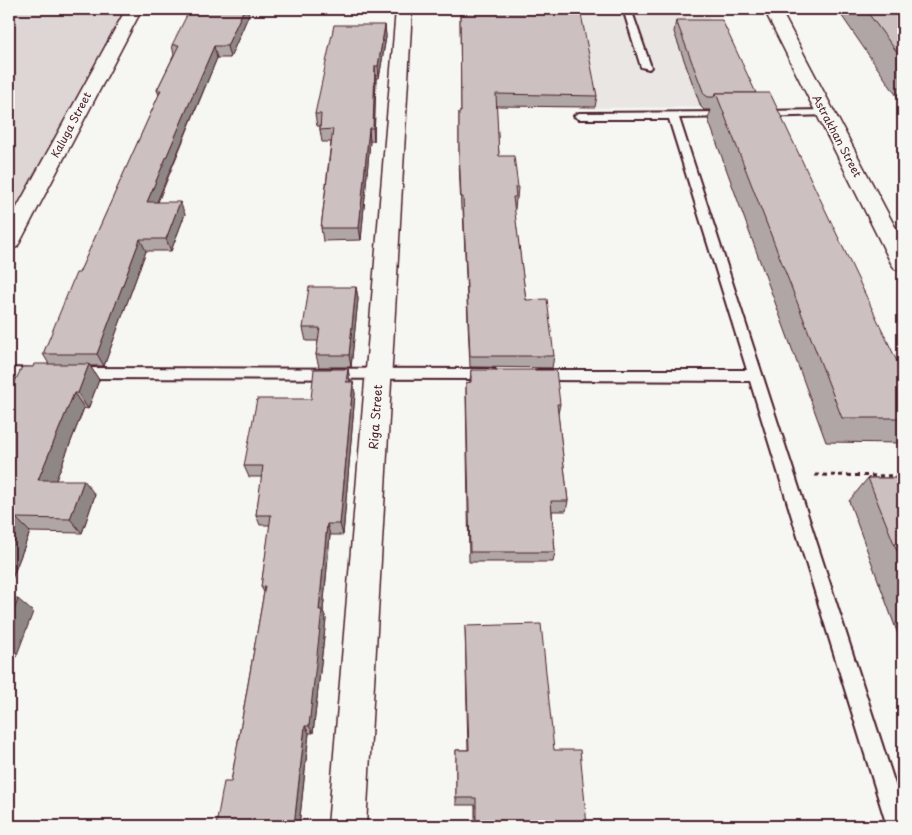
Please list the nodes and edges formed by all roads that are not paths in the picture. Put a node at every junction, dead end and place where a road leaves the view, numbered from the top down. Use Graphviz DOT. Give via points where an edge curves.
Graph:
graph roads {
  1 [pos="134,9"];
  2 [pos="404,9"];
  3 [pos="627,9"];
  4 [pos="772,9"];
  5 [pos="646,67"];
  6 [pos="824,112"];
  7 [pos="673,115"];
  8 [pos="579,116"];
  9 [pos="9,242"];
  10 [pos="903,263"];
  11 [pos="9,373"];
  12 [pos="379,374"];
  13 [pos="508,374"];
  14 [pos="527,375"];
  15 [pos="755,376"];
  16 [pos="347,826"];
  17 [pos="898,826"];
  1 -- 9 [label="street, Kaluga Street"];
  2 -- 12 [label="street, Riga Street"];
  3 -- 5 [label="lane"];
  4 -- 6 [label="street, Astrakhan Street"];
  6 -- 7 [label="lane"];
  6 -- 10 [label="street, Astrakhan Street"];
  7 -- 8 [label="lane"];
  7 -- 15 [label="lane"];
  11 -- 12 [label="lane"];
  12 -- 13 [label="lane"];
  12 -- 16 [label="street, Riga Street"];
  14 -- 15 [label="lane"];
  15 -- 17 [label="lane"];
}
